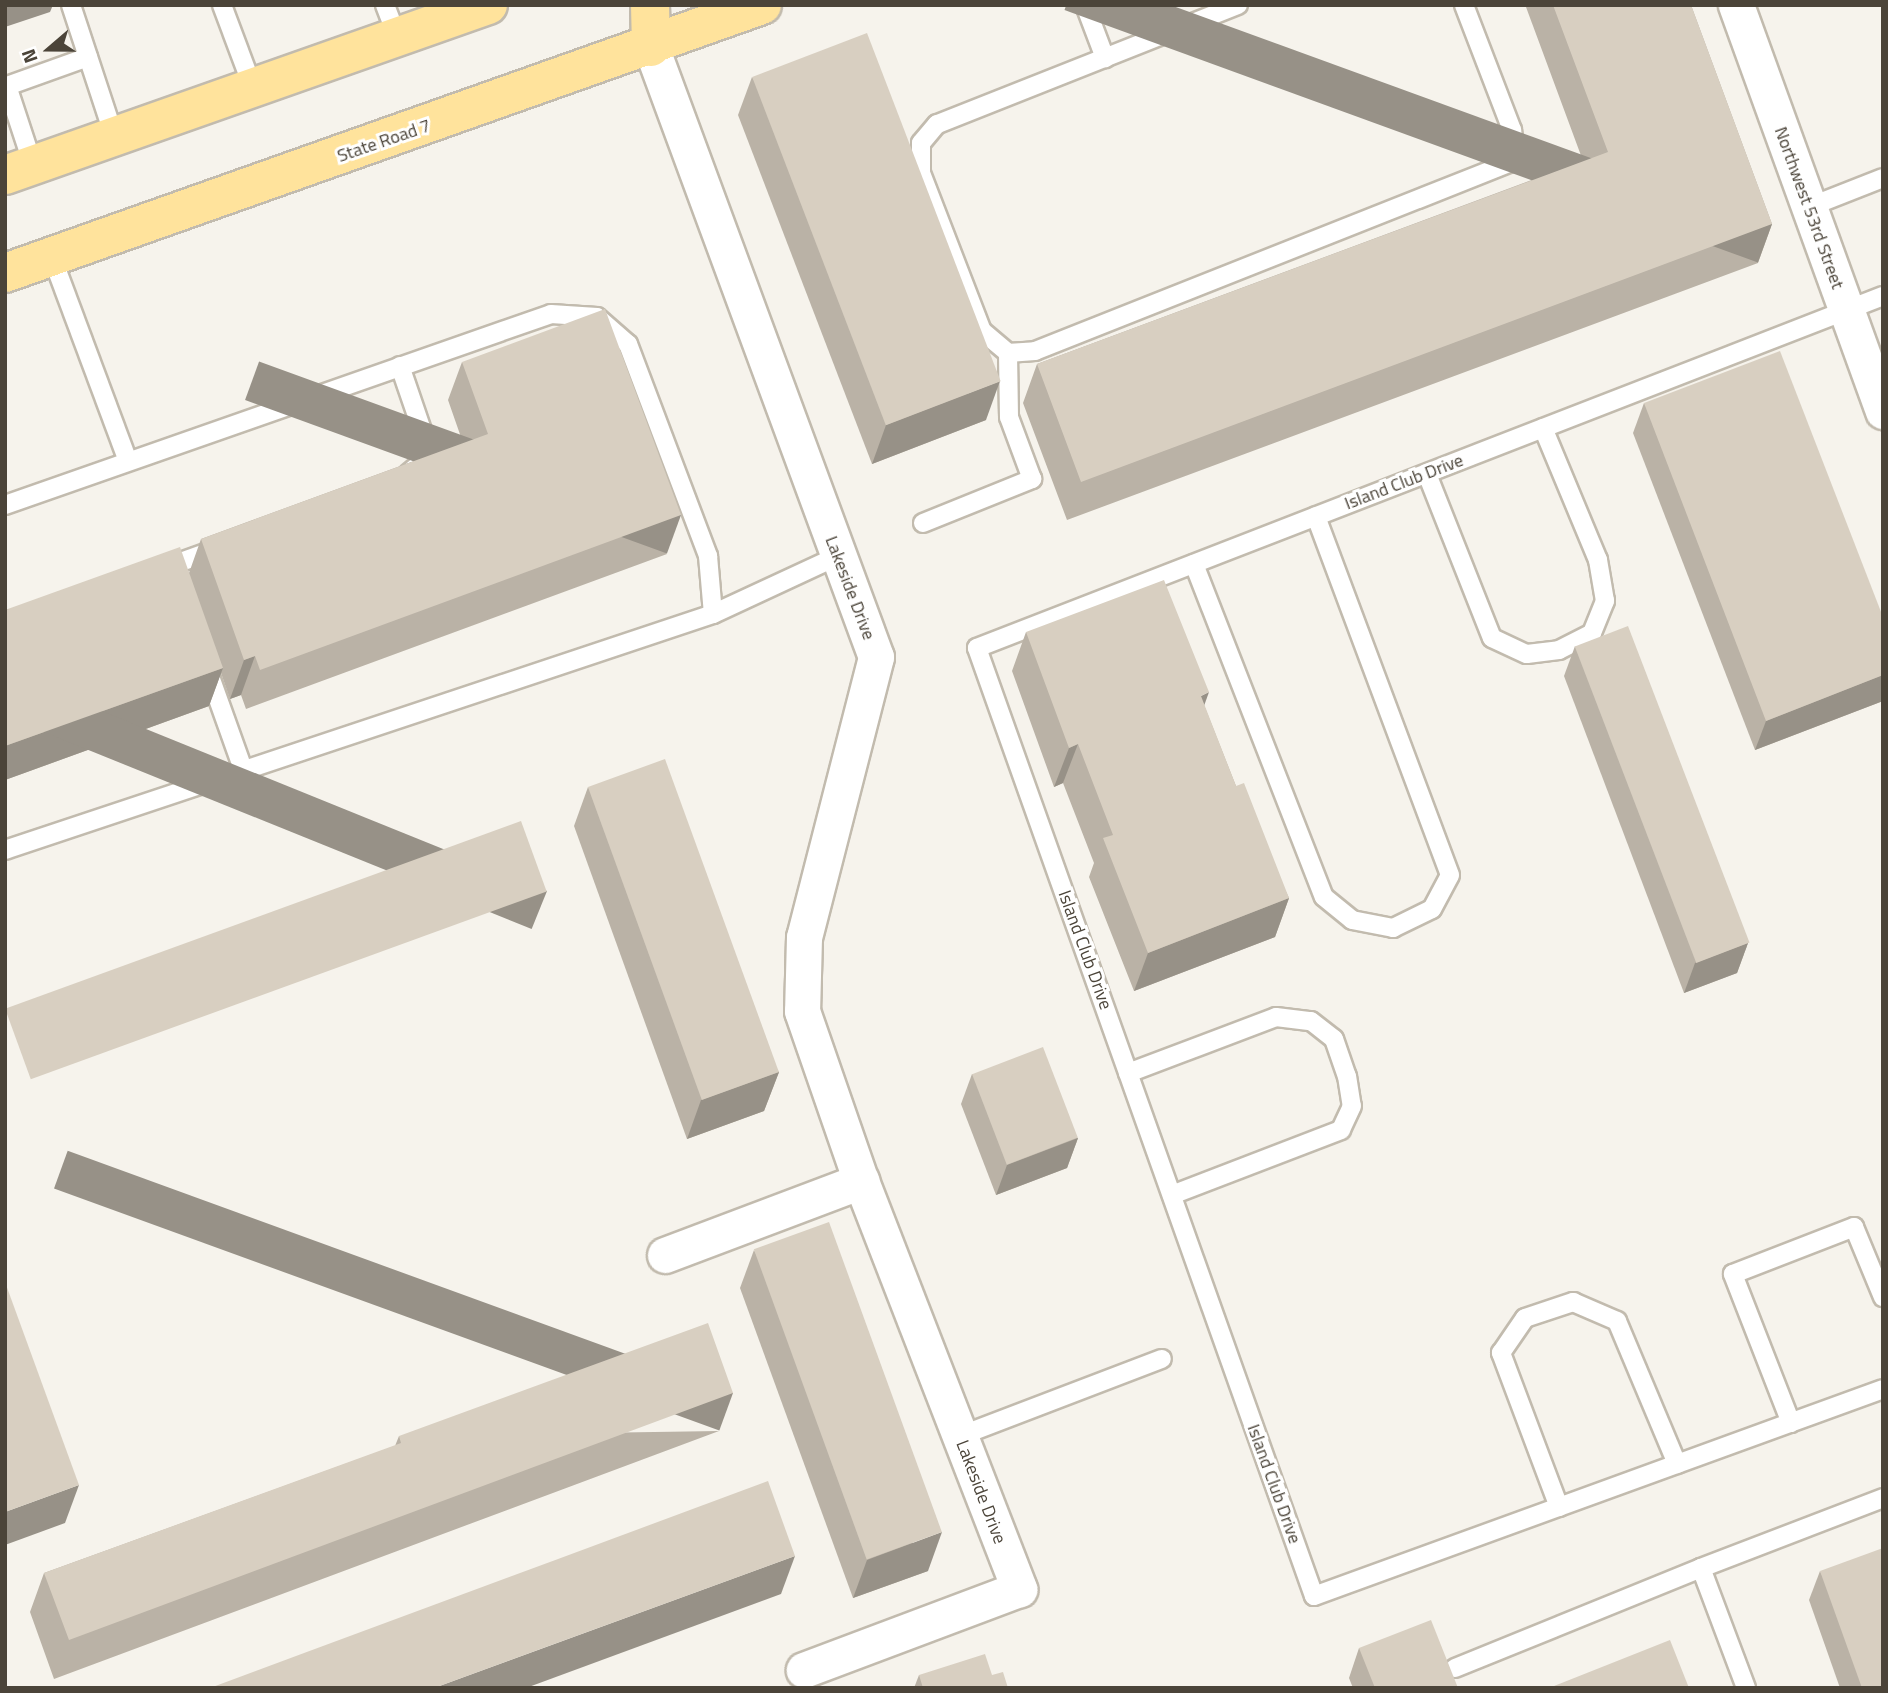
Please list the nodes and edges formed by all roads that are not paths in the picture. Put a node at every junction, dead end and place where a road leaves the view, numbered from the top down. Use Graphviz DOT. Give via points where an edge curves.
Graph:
graph roads {
  1 [pos="71,5"];
  2 [pos="222,5"];
  3 [pos="488,5"];
  4 [pos="650,5"];
  5 [pos="762,5"];
  6 [pos="1086,5"];
  7 [pos="1238,5"];
  8 [pos="1464,5"];
  9 [pos="1736,5"];
  10 [pos="391,21"];
  11 [pos="651,47"];
  12 [pos="88,57"];
  13 [pos="1105,58"];
  14 [pos="253,88"];
  15 [pos="114,136"];
  16 [pos="19,170"];
  17 [pos="1883,178"];
  18 [pos="1809,208"];
  19 [pos="52,257"];
  20 [pos="5,273"];
  21 [pos="1883,296"];
  22 [pos="1846,310"];
  23 [pos="1008,353"];
  24 [pos="400,366"];
  25 [pos="1883,411"];
  26 [pos="1544,428"];
  27 [pos="127,459"];
  28 [pos="1427,474"];
  29 [pos="395,484"];
  30 [pos="5,505"];
  31 [pos="1316,516"];
  32 [pos="923,523"];
  33 [pos="237,542"];
  34 [pos="838,556"];
  35 [pos="1194,564"];
  36 [pos="146,575"];
  37 [pos="713,614"];
  38 [pos="203,656"];
  39 [pos="244,772"];
  40 [pos="5,850"];
  41 [pos="1128,1073"];
  42 [pos="861,1181"];
  43 [pos="1172,1195"];
  44 [pos="666,1255"];
  45 [pos="1883,1297"];
  46 [pos="1162,1359"];
  47 [pos="1883,1390"];
  48 [pos="1791,1423"];
  49 [pos="960,1436"];
  50 [pos="1677,1464"];
  51 [pos="1883,1498"];
  52 [pos="1559,1507"];
  53 [pos="1701,1568"];
  54 [pos="1455,1668"];
  55 [pos="804,1670"];
  56 [pos="1746,1688"];
  1 -- 12 [label="lane"];
  2 -- 14 [label="lane"];
  3 -- 10 [label="main road"];
  4 -- 11 [label="main road"];
  5 -- 11 [label="main road, State Road 7"];
  6 -- 13 [label="lane"];
  7 -- 13 [label="lane"];
  8 -- 23 [label="lane" via="1512,130 1514,151 1508,163 1035,351"];
  9 -- 18 [label="street, Northwest 53rd Street"];
  10 -- 14 [label="main road"];
  11 -- 19 [label="main road, State Road 7"];
  11 -- 34 [label="street, Lakeside Drive"];
  12 -- 15 [label="lane"];
  12 -- 16 [label="lane" via="7,86"];
  13 -- 23 [label="lane" via="937,124 921,143 921,173 982,331"];
  14 -- 15 [label="main road"];
  15 -- 16 [label="main road"];
  17 -- 18 [label="lane"];
  18 -- 22 [label="street, Northwest 53rd Street"];
  19 -- 20 [label="main road, State Road 7"];
  19 -- 27 [label="lane"];
  21 -- 22 [label="lane, Island Club Drive"];
  22 -- 25 [label="street, Northwest 53rd Street"];
  22 -- 26 [label="lane, Island Club Drive"];
  23 -- 32 [label="lane" via="1009,417 1032,479"];
  24 -- 27 [label="lane"];
  24 -- 29 [label="lane" via="425,439 421,463"];
  24 -- 37 [label="lane" via="551,314 597,317 628,344 708,556"];
  26 -- 28 [label="lane, Island Club Drive"];
  26 -- 28 [label="lane" via="1598,560 1605,601 1592,633 1559,650 1527,654 1492,638"];
  27 -- 30 [label="lane"];
  28 -- 31 [label="lane, Island Club Drive"];
  31 -- 35 [label="lane, Island Club Drive"];
  31 -- 35 [label="lane" via="1450,875 1432,909 1393,928 1352,920 1324,897"];
  33 -- 36 [label="lane" via="174,572"];
  34 -- 37 [label="lane"];
  34 -- 42 [label="street, Lakeside Drive" via="876,657 804,937 802,1010"];
  35 -- 41 [label="lane, Island Club Drive" via="978,649"];
  37 -- 39 [label="lane"];
  38 -- 39 [label="lane"];
  39 -- 40 [label="lane"];
  41 -- 43 [label="lane, Island Club Drive"];
  41 -- 43 [label="lane" via="1276,1017 1311,1021 1334,1039 1352,1106 1341,1130"];
  42 -- 44 [label="street"];
  42 -- 49 [label="street, Lakeside Drive"];
  43 -- 52 [label="lane, Island Club Drive" via="1314,1596"];
  45 -- 48 [label="lane" via="1854,1227 1733,1274"];
  46 -- 49 [label="lane"];
  47 -- 48 [label="lane, Island Club Drive"];
  48 -- 50 [label="lane, Island Club Drive"];
  49 -- 55 [label="street, Lakeside Drive" via="1019,1589"];
  50 -- 52 [label="lane, Island Club Drive"];
  50 -- 52 [label="lane" via="1617,1321 1573,1302 1525,1318 1501,1353"];
  51 -- 53 [label="lane"];
  53 -- 54 [label="lane"];
  53 -- 56 [label="lane"];
}
